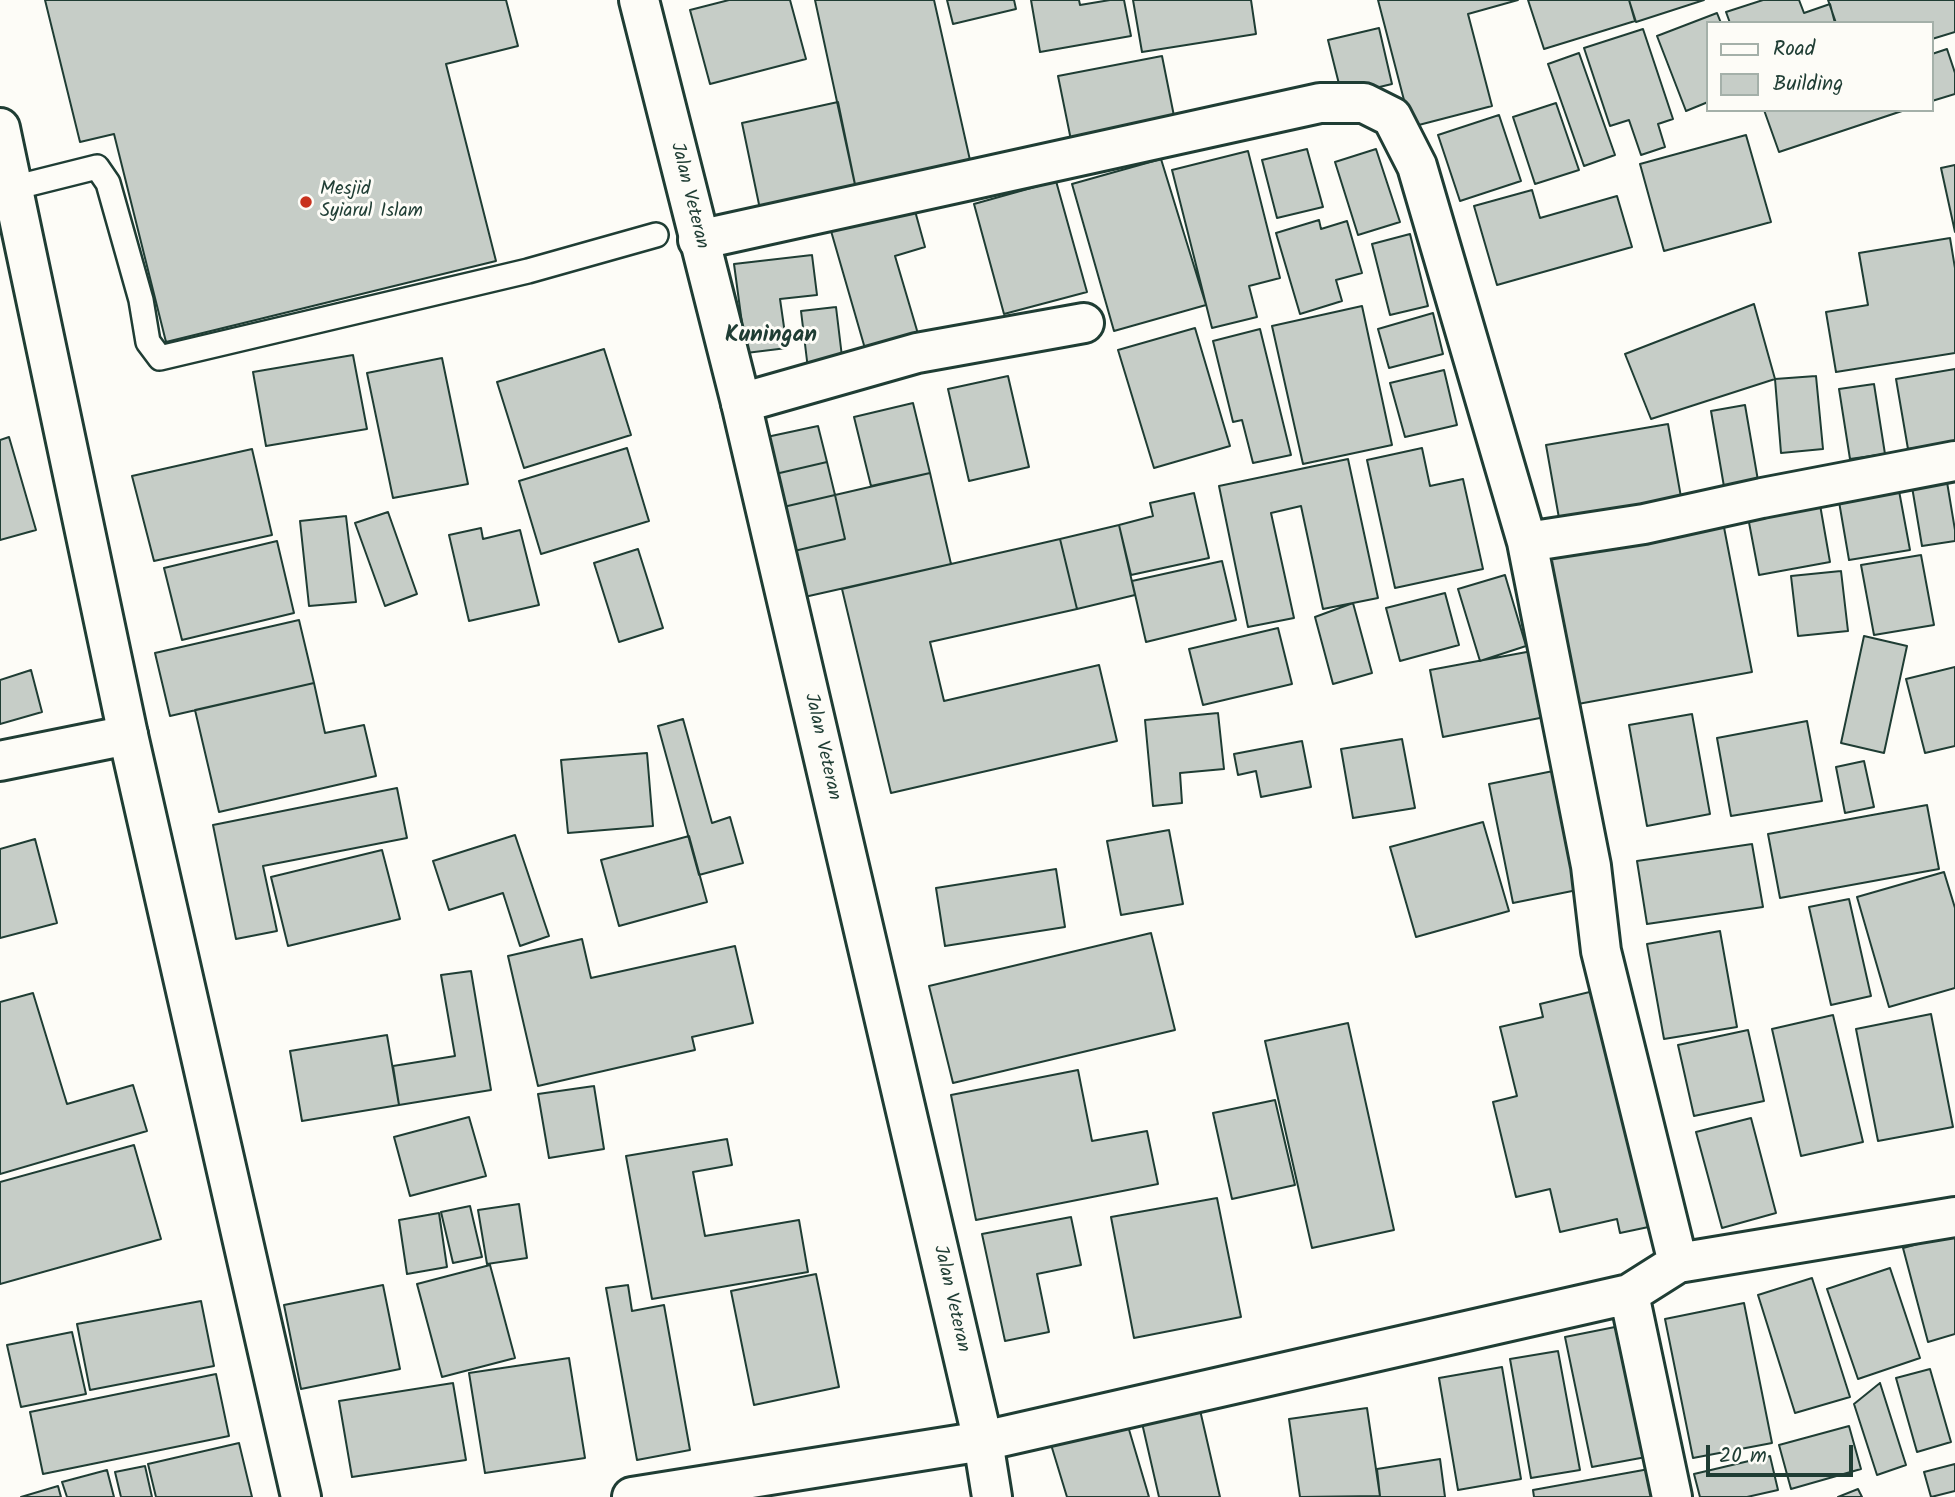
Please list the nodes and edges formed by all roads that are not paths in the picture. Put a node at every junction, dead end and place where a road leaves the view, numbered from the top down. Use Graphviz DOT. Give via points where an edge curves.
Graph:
graph roads {
  1 [pos="639,0"];
  2 [pos="4,167"];
  3 [pos="656,235"];
  4 [pos="698,240"];
  5 [pos="1084,323"];
  6 [pos="741,403"];
  7 [pos="1955,461"];
  8 [pos="1527,542"];
  9 [pos="128,735"];
  10 [pos="0,761"];
  11 [pos="1955,1217"];
  12 [pos="1678,1263"];
  13 [pos="1629,1294"];
  14 [pos="983,1441"];
  15 [pos="301,1497"];
  16 [pos="632,1497"];
  17 [pos="992,1497"];
  18 [pos="1672,1497"];
  1 -- 4 [label="street, Jalan Veteran"];
  2 -- 3 [label="lane" via="97,167 108,183 148,342 160,358 515,274"];
  2 -- 9 [label="street"];
  4 -- 6 [label="street, Jalan Veteran"];
  4 -- 8 [label="street" via="1320,103 1364,103 1392,117 1417,166"];
  5 -- 6 [label="street" via="917,353"];
  6 -- 14 [label="street, Jalan Veteran"];
  7 -- 8 [label="street" via="1644,524"];
  8 -- 12 [label="street" via="1591,866 1601,951"];
  9 -- 10 [label="street"];
  9 -- 15 [label="street"];
  11 -- 12 [label="street"];
  12 -- 13 [label="street"];
  13 -- 14 [label="street"];
  13 -- 18 [label="street"];
  14 -- 16 [label="street"];
  14 -- 17 [label="street, Jalan Veteran"];
}
